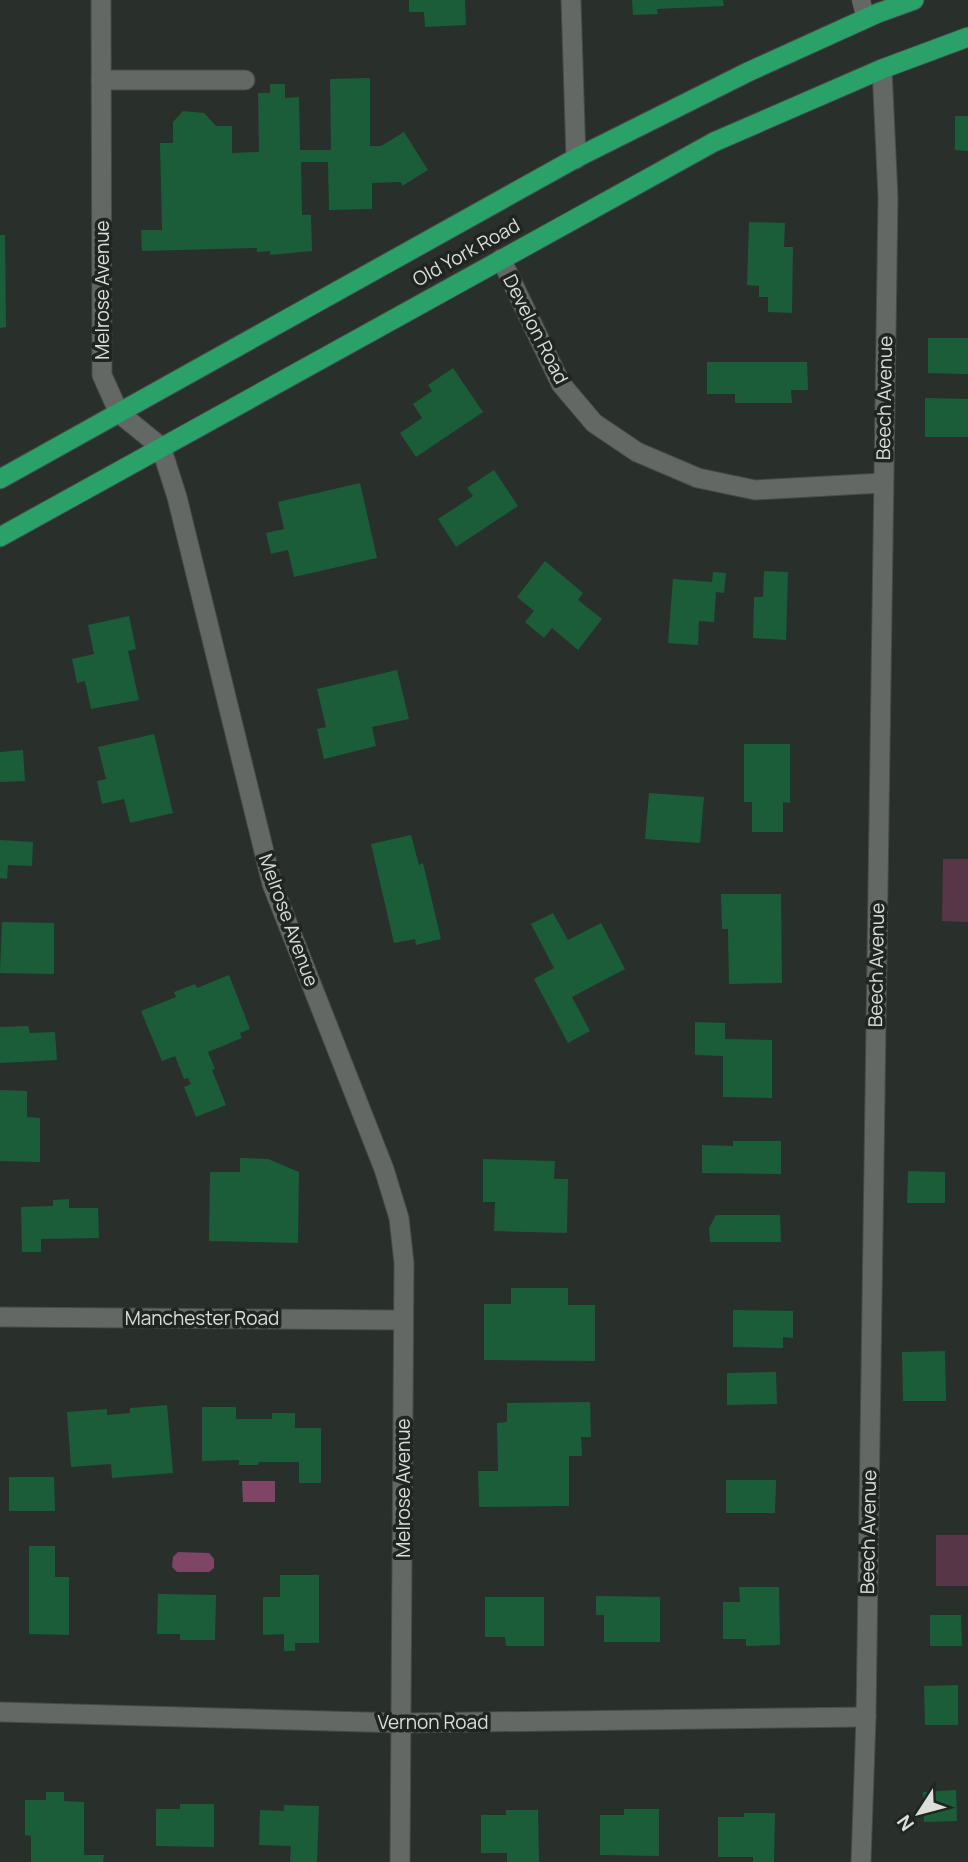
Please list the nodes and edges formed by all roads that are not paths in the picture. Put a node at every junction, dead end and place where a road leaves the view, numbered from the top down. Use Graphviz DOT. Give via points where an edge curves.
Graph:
graph roads {
  1 [pos="101,0"];
  2 [pos="571,0"];
  3 [pos="914,0"];
  4 [pos="864,9"];
  5 [pos="968,37"];
  6 [pos="882,69"];
  7 [pos="101,79"];
  8 [pos="245,80"];
  9 [pos="576,159"];
  10 [pos="501,259"];
  11 [pos="119,414"];
  12 [pos="161,447"];
  13 [pos="0,479"];
  14 [pos="882,483"];
  15 [pos="0,537"];
  16 [pos="0,1317"];
  17 [pos="403,1320"];
  18 [pos="0,1712"];
  19 [pos="866,1717"];
  20 [pos="402,1723"];
  21 [pos="400,1862"];
  22 [pos="861,1862"];
  1 -- 7 [label="street, Melrose Avenue"];
  2 -- 9 [label="street"];
  3 -- 4 [label="highway, Old York Road"];
  4 -- 9 [label="highway, Old York Road"];
  5 -- 6 [label="highway, Old York Road"];
  6 -- 10 [label="highway, Old York Road" via="715,142"];
  6 -- 14 [label="street, Beech Avenue" via="888,197"];
  7 -- 8 [label="street"];
  7 -- 11 [label="street, Melrose Avenue" via="102,375"];
  9 -- 11 [label="highway, Old York Road"];
  10 -- 12 [label="highway, Old York Road"];
  10 -- 14 [label="street, Develon Road" via="561,384 594,424 638,452 698,478 755,490"];
  11 -- 12 [label="street, Melrose Avenue"];
  11 -- 13 [label="highway, Old York Road"];
  12 -- 15 [label="highway, Old York Road"];
  12 -- 17 [label="street, Melrose Avenue" via="272,884 399,1218"];
  14 -- 19 [label="street, Beech Avenue"];
  16 -- 17 [label="street, Manchester Road"];
  17 -- 20 [label="street, Melrose Avenue"];
  18 -- 20 [label="street, Vernon Road"];
  19 -- 20 [label="street, Vernon Road"];
  19 -- 22 [label="street, Beech Avenue"];
  20 -- 21 [label="street, Melrose Avenue"];
}
